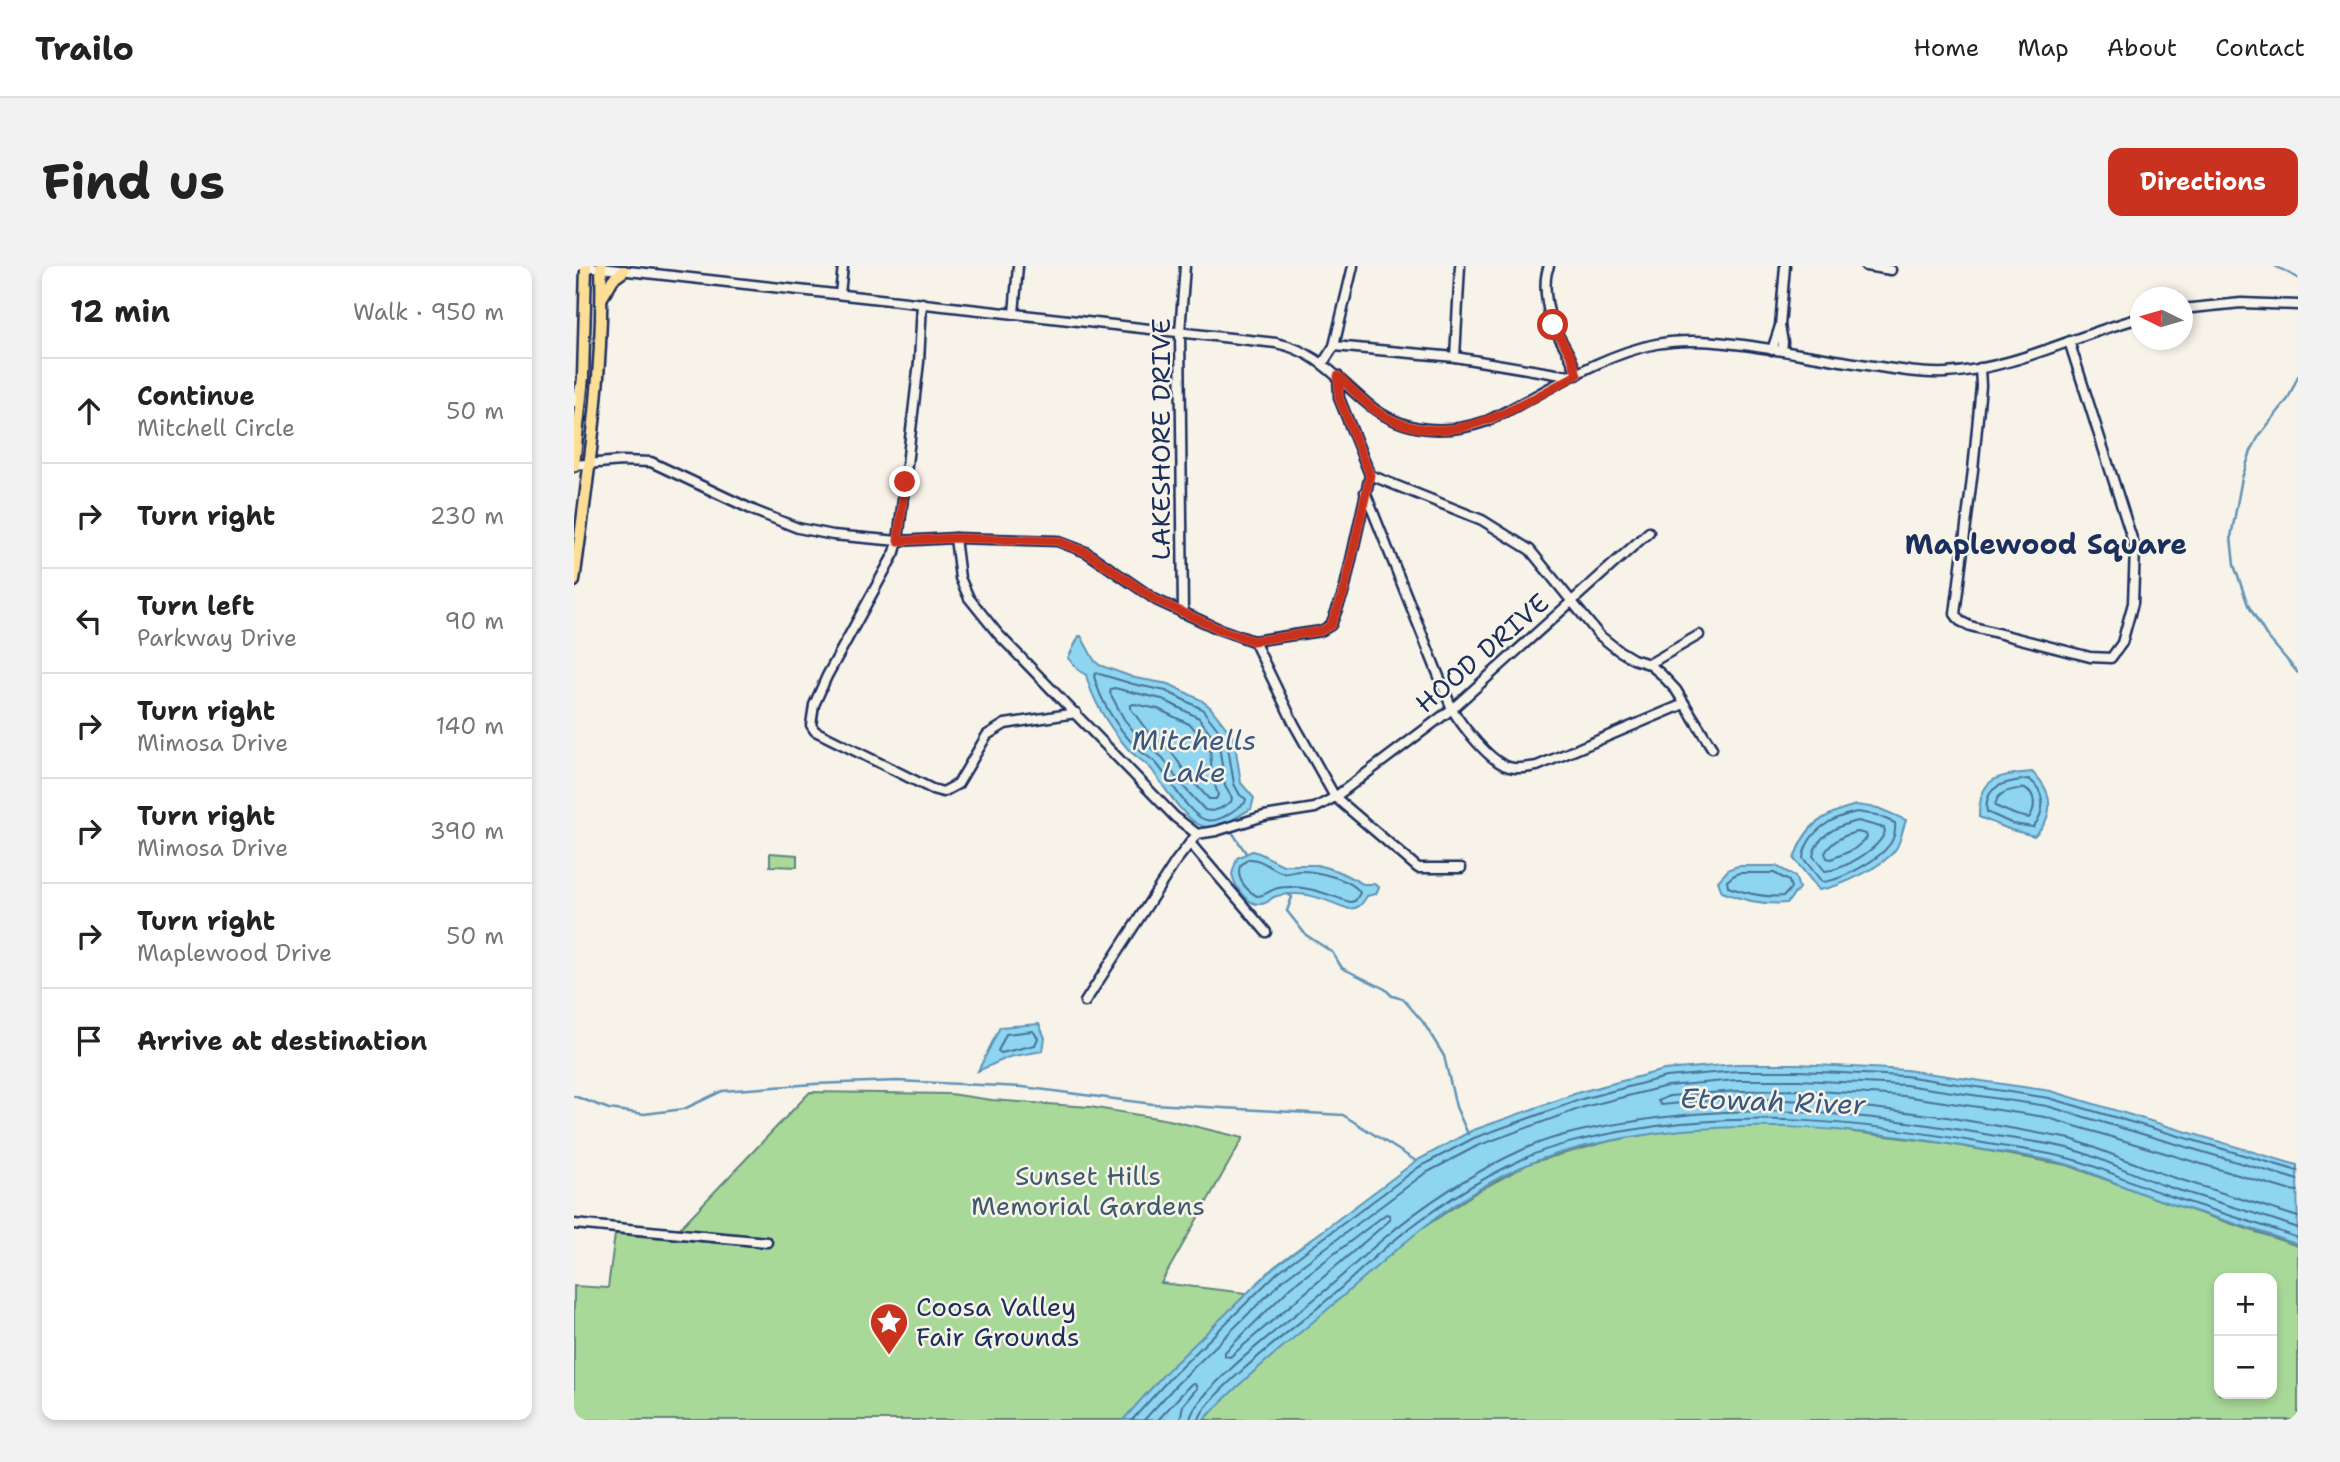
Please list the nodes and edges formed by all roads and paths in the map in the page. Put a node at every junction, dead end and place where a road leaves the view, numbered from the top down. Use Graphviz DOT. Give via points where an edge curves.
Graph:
graph roads {
  1 [pos="584,266"];
  2 [pos="843,266"];
  3 [pos="1018,266"];
  4 [pos="1185,266"];
  5 [pos="1353,266"];
  6 [pos="1460,266"];
  7 [pos="1549,266"];
  8 [pos="1785,266"];
  9 [pos="1866,266"];
  10 [pos="601,267"];
  11 [pos="1891,270"];
  12 [pos="624,271"];
  13 [pos="840,294"];
  14 [pos="601,300"];
  15 [pos="922,303"];
  16 [pos="2298,305"];
  17 [pos="2193,308"];
  18 [pos="1014,314"];
  19 [pos="2130,321"];
  20 [pos="1780,326"];
  21 [pos="1180,332"];
  22 [pos="2069,341"];
  23 [pos="1334,346"];
  24 [pos="1772,350"];
  25 [pos="1782,351"];
  26 [pos="1455,357"];
  27 [pos="1322,363"];
  28 [pos="1980,368"];
  29 [pos="1577,375"];
  30 [pos="1338,376"];
  31 [pos="583,377"];
  32 [pos="574,402"];
  33 [pos="590,464"];
  34 [pos="574,465"];
  35 [pos="1370,475"];
  36 [pos="1365,492"];
  37 [pos="1649,532"];
  38 [pos="955,538"];
  39 [pos="898,541"];
  40 [pos="574,582"];
  41 [pos="1572,603"];
  42 [pos="1183,613"];
  43 [pos="1699,635"];
  44 [pos="1254,640"];
  45 [pos="1649,664"];
  46 [pos="1684,704"];
  47 [pos="1452,709"];
  48 [pos="1076,713"];
  49 [pos="1712,748"];
  50 [pos="1335,797"];
  51 [pos="1197,834"];
  52 [pos="1190,843"];
  53 [pos="1461,868"];
  54 [pos="1266,932"];
  55 [pos="1086,1002"];
  56 [pos="574,1224"];
  57 [pos="767,1242"];
  1 -- 10 [label="street"];
  1 -- 31 [label="main road"];
  2 -- 13 [label="street"];
  3 -- 18 [label="street"];
  4 -- 21 [label="street, LAKESHORE DRIVE"];
  5 -- 23 [label="street"];
  6 -- 26 [label="street"];
  7 -- 29 [label="street" via="1545,274 1553,325"];
  8 -- 20 [label="street"];
  9 -- 11 [label="street"];
  10 -- 12 [label="street"];
  10 -- 14 [label="main road"];
  12 -- 13 [label="street"];
  12 -- 14 [label="main road" via="613,278"];
  13 -- 15 [label="street"];
  14 -- 33 [label="main road"];
  15 -- 18 [label="street"];
  15 -- 39 [label="street"];
  16 -- 17 [label="street" via="2241,303"];
  18 -- 21 [label="street"];
  19 -- 22 [label="street"];
  20 -- 24 [label="street"];
  20 -- 25 [label="street"];
  21 -- 27 [label="street" via="1286,346"];
  21 -- 42 [label="street, LAKESHORE DRIVE"];
  22 -- 28 [label="street"];
  22 -- 28 [label="street" via="2135,548 2133,603 2122,643 2111,658 1970,626 1955,614"];
  23 -- 26 [label="street"];
  23 -- 27 [label="street"];
  24 -- 25 [label="street"];
  24 -- 29 [label="street" via="1674,341 1618,355"];
  25 -- 28 [label="street" via="1916,372"];
  26 -- 29 [label="street"];
  27 -- 30 [label="street"];
  29 -- 30 [label="street" via="1487,421 1448,430 1416,428 1389,418"];
  30 -- 35 [label="street" via="1339,398"];
  31 -- 32 [label="street"];
  31 -- 34 [label="main road"];
  33 -- 34 [label="street"];
  33 -- 39 [label="street" via="651,462 798,528"];
  33 -- 40 [label="main road"];
  35 -- 36 [label="street"];
  35 -- 41 [label="street" via="1508,535 1530,550"];
  36 -- 44 [label="street" via="1344,592 1331,625 1321,631"];
  36 -- 47 [label="street"];
  37 -- 41 [label="street, HOOD DRIVE"];
  38 -- 39 [label="street"];
  38 -- 42 [label="street" via="1057,541 1078,548"];
  38 -- 48 [label="street" via="960,578 969,598"];
  39 -- 48 [label="street" via="827,676 811,715 815,731 943,792 957,784 987,735 1005,724"];
  41 -- 45 [label="street" via="1599,635 1633,659"];
  41 -- 47 [label="street, HOOD DRIVE"];
  42 -- 44 [label="street"];
  43 -- 45 [label="street"];
  44 -- 50 [label="street"];
  45 -- 46 [label="street"];
  46 -- 47 [label="street" via="1520,769 1496,761"];
  46 -- 49 [label="street"];
  47 -- 50 [label="street, HOOD DRIVE"];
  48 -- 51 [label="street" via="1175,817"];
  50 -- 51 [label="street" via="1315,808"];
  50 -- 53 [label="street" via="1418,869"];
  51 -- 52 [label="street"];
  52 -- 54 [label="street"];
  52 -- 55 [label="street"];
  56 -- 57 [label="street"];
}
